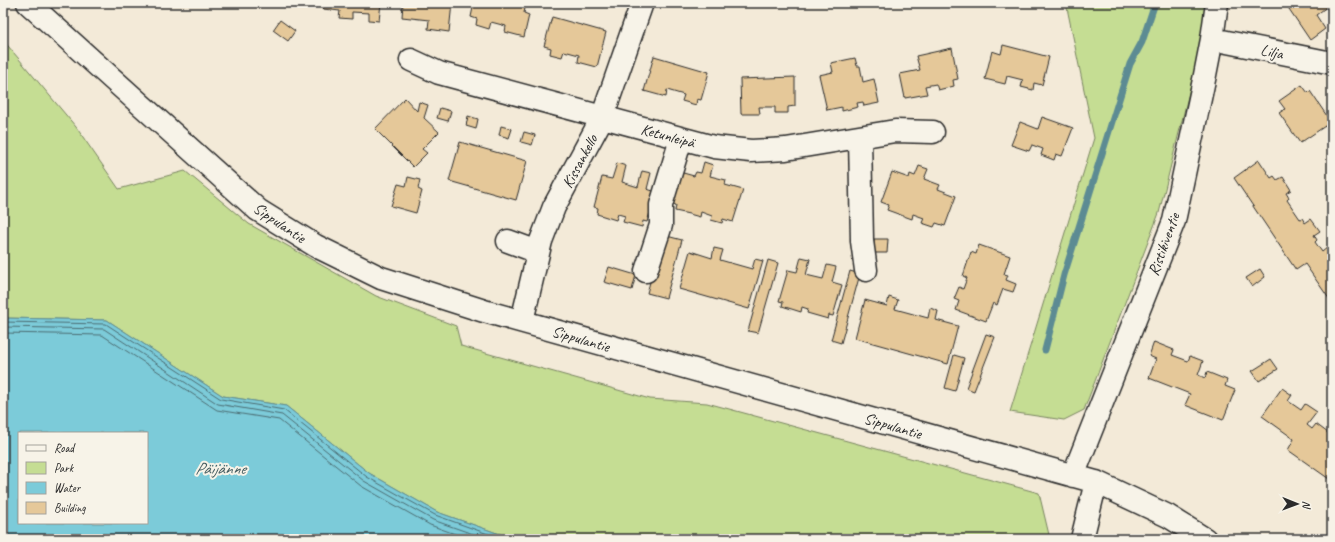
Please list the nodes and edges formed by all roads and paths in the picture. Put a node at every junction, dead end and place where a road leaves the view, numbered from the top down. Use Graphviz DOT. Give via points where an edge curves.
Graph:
graph roads {
  1 [pos="28,3"];
  2 [pos="642,3"];
  3 [pos="1217,3"];
  4 [pos="1212,39"];
  5 [pos="411,60"];
  6 [pos="1332,63"];
  7 [pos="602,118"];
  8 [pos="933,132"];
  9 [pos="860,137"];
  10 [pos="680,139"];
  11 [pos="508,241"];
  12 [pos="538,252"];
  13 [pos="866,270"];
  14 [pos="646,271"];
  15 [pos="522,321"];
  16 [pos="1073,476"];
  17 [pos="1096,482"];
  18 [pos="1082,539"];
  19 [pos="1205,539"];
  1 -- 15 [label="street, Sippulantie" via="258,210 316,246 381,278"];
  2 -- 7 [label="street, Kissankello"];
  3 -- 4 [label="street, Ristikiventie"];
  4 -- 6 [label="street, Lilja"];
  4 -- 16 [label="street, Ristikiventie" via="1174,221"];
  5 -- 7 [label="street, Ketunleipä" via="439,73"];
  7 -- 10 [label="street, Ketunleipä"];
  7 -- 12 [label="street, Kissankello" via="554,207"];
  8 -- 9 [label="street, Ketunleipä" via="895,131"];
  9 -- 10 [label="street, Ketunleipä" via="786,149 751,151 714,147"];
  9 -- 13 [label="street" via="862,241"];
  10 -- 14 [label="street" via="661,205 661,224"];
  11 -- 12 [label="street"];
  12 -- 15 [label="street, Kissankello"];
  15 -- 16 [label="street, Sippulantie"];
  16 -- 17 [label="street, Sippulantie"];
  17 -- 18 [label="street"];
  17 -- 19 [label="street, Sippulantie" via="1168,516"];
}
